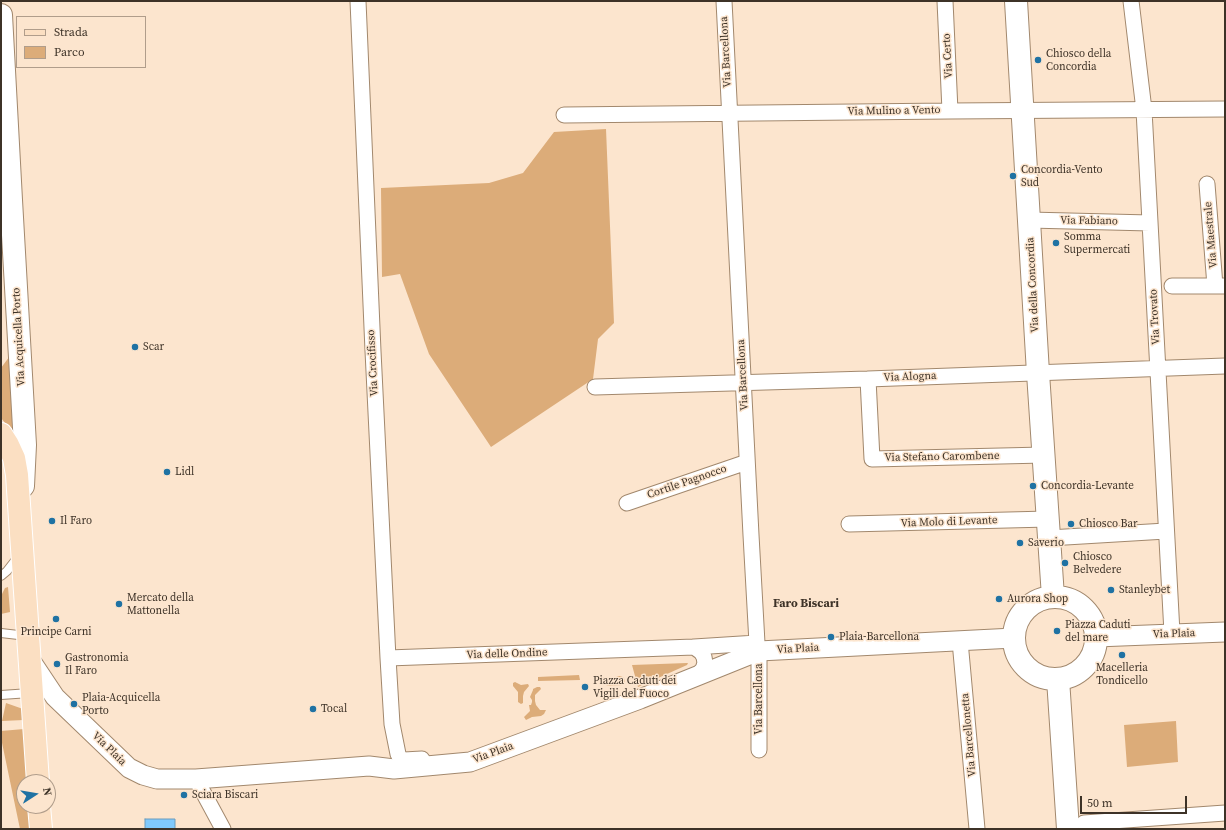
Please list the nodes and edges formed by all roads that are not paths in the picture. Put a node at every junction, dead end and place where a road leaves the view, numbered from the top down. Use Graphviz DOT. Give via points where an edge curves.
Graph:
graph roads {
  1 [pos="358,1"];
  2 [pos="724,1"];
  3 [pos="945,1"];
  4 [pos="1016,1"];
  5 [pos="1131,1"];
  6 [pos="1,15"];
  7 [pos="3,90"];
  8 [pos="1225,109"];
  9 [pos="1022,110"];
  10 [pos="1144,110"];
  11 [pos="950,111"];
  12 [pos="729,113"];
  13 [pos="564,115"];
  14 [pos="1207,184"];
  15 [pos="6,200"];
  16 [pos="1029,220"];
  17 [pos="1150,223"];
  18 [pos="1172,286"];
  19 [pos="1220,286"];
  20 [pos="1225,366"];
  21 [pos="1157,369"];
  22 [pos="1038,373"];
  23 [pos="868,379"];
  24 [pos="744,382"];
  25 [pos="595,387"];
  26 [pos="1,434"];
  27 [pos="1044,455"];
  28 [pos="747,462"];
  29 [pos="626,503"];
  30 [pos="850,524"];
  31 [pos="21,527"];
  32 [pos="1048,528"];
  33 [pos="1166,531"];
  34 [pos="22,551"];
  35 [pos="1,576"];
  36 [pos="1053,597"];
  37 [pos="1225,632"];
  38 [pos="1,633"];
  39 [pos="1172,634"];
  40 [pos="28,636"];
  41 [pos="1096,637"];
  42 [pos="1014,638"];
  43 [pos="960,641"];
  44 [pos="694,647"];
  45 [pos="758,647"];
  46 [pos="29,658"];
  47 [pos="388,658"];
  48 [pos="697,676"];
  49 [pos="1058,679"];
  50 [pos="32,693"];
  51 [pos="1,694"];
  52 [pos="392,724"];
  53 [pos="759,750"];
  54 [pos="451,764"];
  55 [pos="369,766"];
  56 [pos="37,774"];
  57 [pos="196,780"];
  58 [pos="1225,813"];
  59 [pos="40,814"];
  60 [pos="1076,826"];
  61 [pos="41,829"];
  62 [pos="223,829"];
  63 [pos="977,829"];
  1 -- 47 [label="street, Via Crocifisso"];
  2 -- 12 [label="street, Via Barcellona"];
  3 -- 11 [label="street, Via Certo"];
  4 -- 9 [label="main road, Via della Concordia"];
  5 -- 10 [label="street, Via Trovato"];
  6 -- 7 [label="main road, Via Acquicella Porto"];
  7 -- 15 [label="main road, Via Acquicella Porto"];
  8 -- 10 [label="street, Via Mulino a Vento"];
  9 -- 10 [label="street, Via Mulino a Vento"];
  9 -- 11 [label="street, Via Mulino a Vento"];
  9 -- 16 [label="main road, Via della Concordia"];
  10 -- 17 [label="street, Via Trovato"];
  11 -- 12 [label="street, Via Mulino a Vento"];
  12 -- 13 [label="street, Via Mulino a Vento"];
  12 -- 24 [label="street, Via Barcellona"];
  14 -- 19 [label="street, Via Maestrale"];
  15 -- 31 [label="main road, Via Acquicella Porto" via="25,445"];
  16 -- 17 [label="street, Via Fabiano"];
  16 -- 22 [label="main road, Via della Concordia"];
  17 -- 21 [label="street, Via Trovato"];
  18 -- 19 [label="street"];
  20 -- 21 [label="street, Via Alogna"];
  21 -- 22 [label="street, Via Alogna"];
  21 -- 33 [label="street, Via Trovato"];
  22 -- 23 [label="street, Via Alogna"];
  22 -- 27 [label="main road, Via della Concordia"];
  23 -- 24 [label="street, Via Alogna"];
  23 -- 27 [label="street, Via Stefano Carombene" via="872,459"];
  24 -- 25 [label="street, Via Alogna"];
  24 -- 28 [label="street, Via Barcellona"];
  26 -- 31 [label="main road" via="14,458"];
  27 -- 32 [label="main road, Via della Concordia"];
  28 -- 29 [label="street, Cortile Pagnocco"];
  28 -- 45 [label="street, Via Barcellona"];
  30 -- 32 [label="street, Via Molo di Levante"];
  31 -- 34 [label="main road, Via Acquicella Porto"];
  32 -- 33 [label="street, Via Molo di Levante"];
  32 -- 36 [label="main road, Via della Concordia"];
  33 -- 39 [label="street, Via Trovato"];
  34 -- 35 [label="lane"];
  34 -- 40 [label="main road, Via Acquicella Porto"];
  36 -- 41 [label="main road" via="1068,599 1081,606 1091,618"];
  36 -- 42 [label="main road" via="1038,600 1026,609 1017,622"];
  37 -- 39 [label="street, Via Plaia"];
  38 -- 40 [label="lane"];
  39 -- 41 [label="street, Via Plaia"];
  40 -- 46 [label="main road, Via Acquicella Porto"];
  41 -- 49 [label="main road" via="1094,651 1087,664 1072,675"];
  42 -- 43 [label="street, Via Plaia"];
  42 -- 49 [label="main road" via="1018,654 1027,668 1042,677"];
  43 -- 45 [label="street, Via Plaia"];
  43 -- 63 [label="street, Via Barcellonetta"];
  44 -- 45 [label="street, Via delle Ondine"];
  44 -- 47 [label="street, Via delle Ondine"];
  44 -- 48 [label="street" via="701,652 705,663"];
  45 -- 48 [label="street, Via Plaia"];
  45 -- 53 [label="street, Via Barcellona"];
  46 -- 50 [label="main road, Via Acquicella Porto"];
  46 -- 57 [label="street, Via Plaia" via="55,697 129,768 157,779"];
  47 -- 52 [label="street, Via Crocifisso"];
  48 -- 54 [label="street, Via Plaia" via="470,762"];
  49 -- 60 [label="main road"];
  50 -- 51 [label="lane"];
  50 -- 56 [label="main road, Via Acquicella Porto"];
  52 -- 54 [label="street" via="400,758 438,758"];
  52 -- 55 [label="street" via="388,758"];
  54 -- 55 [label="street, Via Plaia" via="394,769"];
  55 -- 57 [label="street, Via Plaia"];
  57 -- 62 [label="street"];
  58 -- 60 [label="street"];
  59 -- 61 [label="main road"];
}
